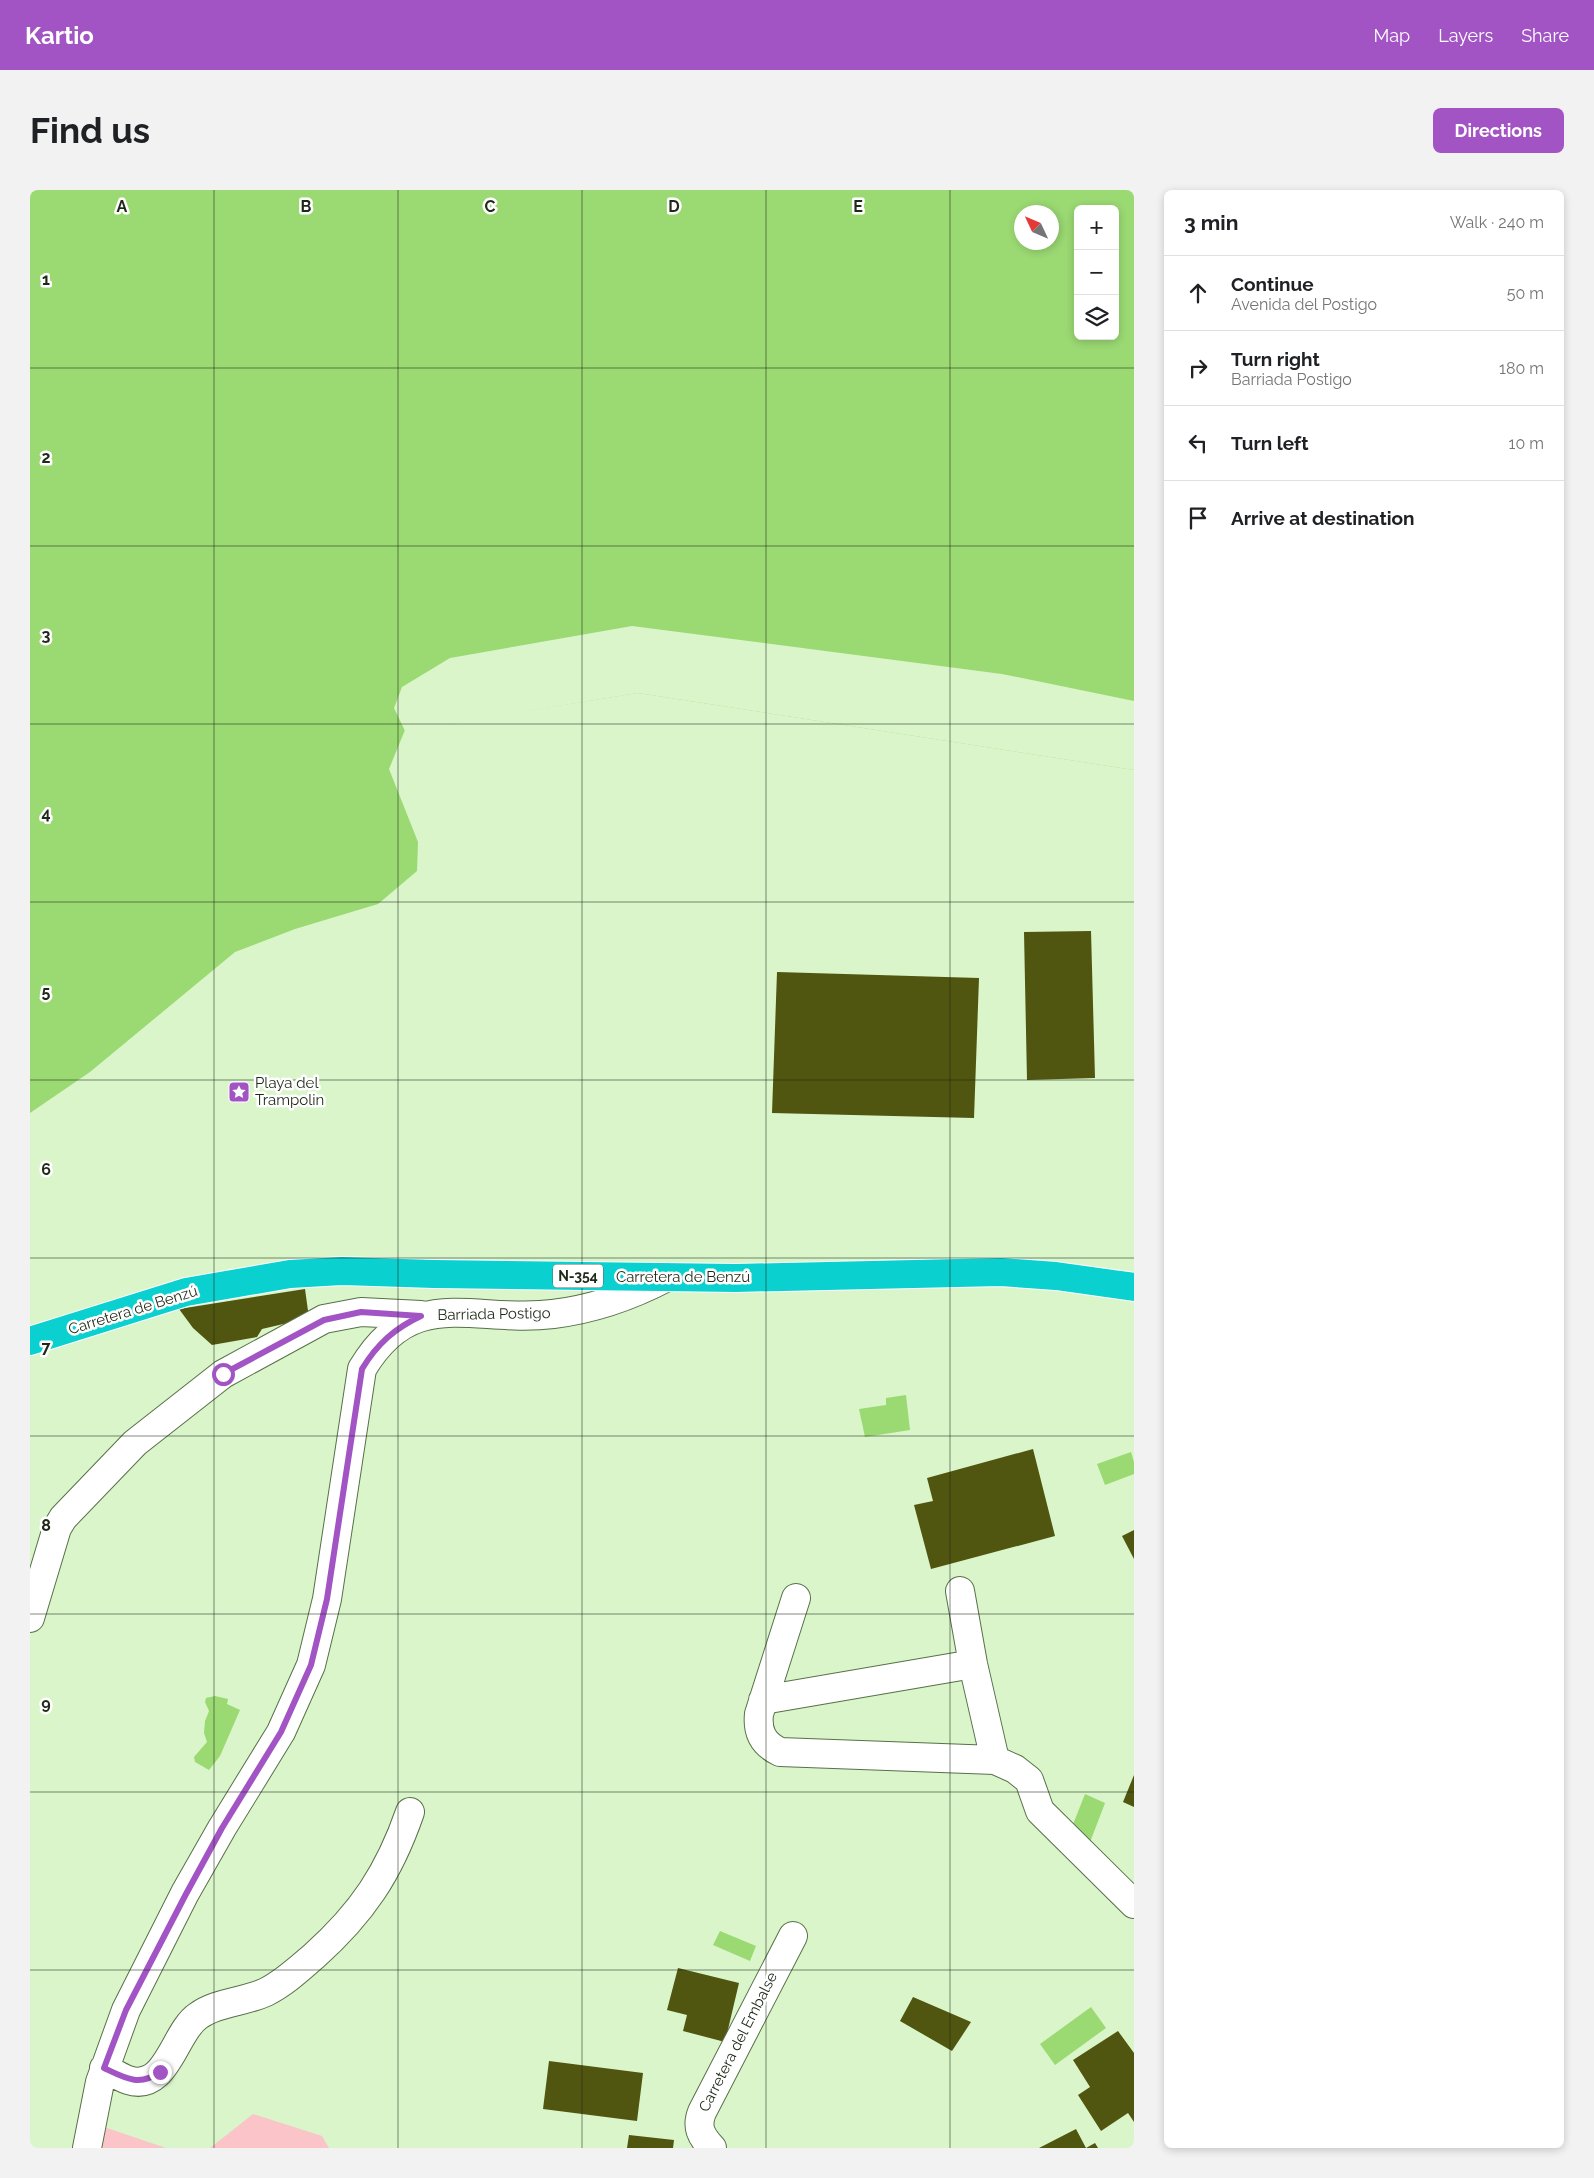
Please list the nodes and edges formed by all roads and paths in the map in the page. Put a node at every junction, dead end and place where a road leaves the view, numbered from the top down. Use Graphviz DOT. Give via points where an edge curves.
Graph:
graph roads {
  1 [pos="668,1277"];
  2 [pos="1134,1287"];
  3 [pos="421,1316"];
  4 [pos="30,1341"];
  5 [pos="960,1591"];
  6 [pos="796,1598"];
  7 [pos="30,1618"];
  8 [pos="973,1664"];
  9 [pos="763,1700"];
  10 [pos="995,1760"];
  11 [pos="410,1812"];
  12 [pos="1134,1904"];
  13 [pos="793,1936"];
  14 [pos="104,2068"];
  15 [pos="87,2148"];
  16 [pos="712,2148"];
  1 -- 2 [label="highway, Carretera de Benzú / N-354" via="1001,1272"];
  1 -- 3 [label="street, Barriada Postigo" via="615,1301 551,1315 478,1312"];
  1 -- 4 [label="highway, Carretera de Benzú / N-354" via="342,1271 290,1274 186,1292"];
  3 -- 7 [label="street" via="361,1312 324,1320 223,1374 135,1443 63,1518 57,1528"];
  3 -- 14 [label="street, Barriada Postigo" via="390,1333 362,1369 327,1599 311,1665 297,1699 186,1894 126,2010"];
  5 -- 8 [label="street"];
  6 -- 9 [label="street"];
  8 -- 9 [label="street"];
  8 -- 10 [label="street"];
  9 -- 10 [label="street" via="758,1725 761,1735 780,1752"];
  10 -- 12 [label="street" via="1029,1780 1040,1811"];
  11 -- 14 [label="street" via="396,1850 368,1899 351,1921 296,1971 265,1992 200,2014 186,2025 166,2065 153,2077 128,2080"];
  13 -- 16 [label="street, Carretera del Embalse" via="702,2112 699,2128"];
  14 -- 15 [label="street, Barriada Postigo"];
}
